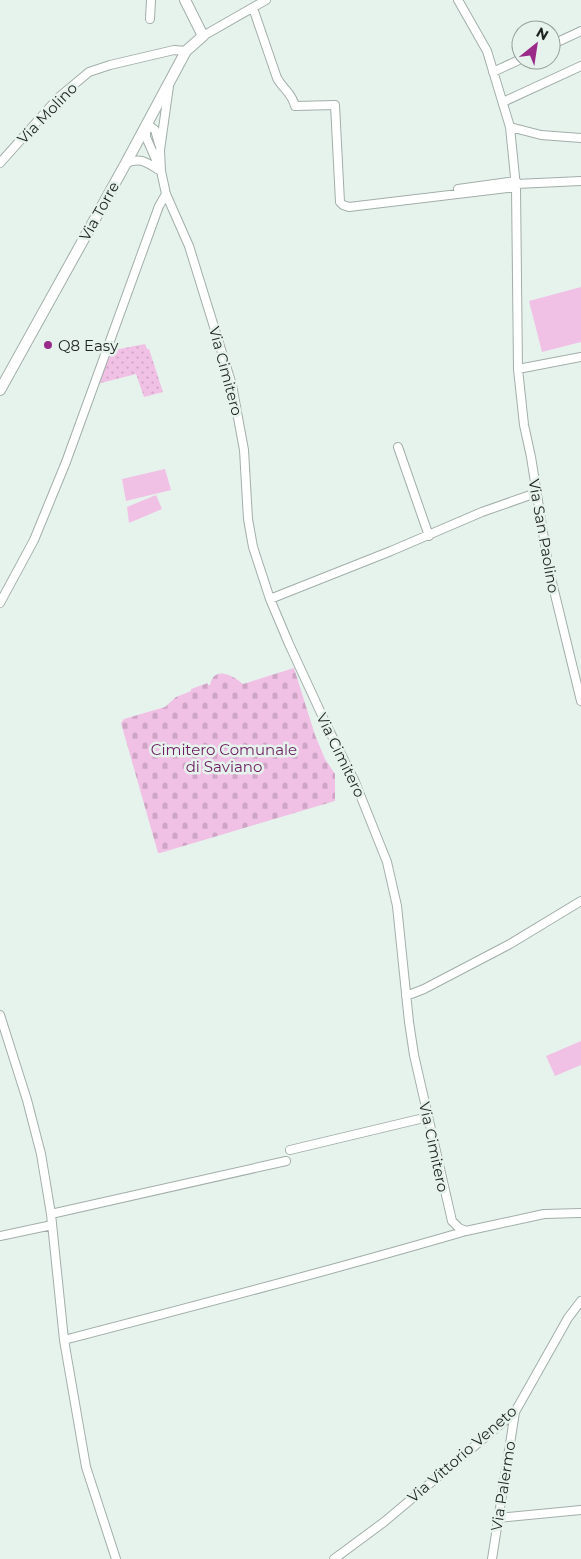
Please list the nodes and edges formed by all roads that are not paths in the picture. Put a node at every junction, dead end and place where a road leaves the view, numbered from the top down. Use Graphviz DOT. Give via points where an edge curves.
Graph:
graph roads {
  1 [pos="151,0"];
  2 [pos="186,0"];
  3 [pos="266,0"];
  4 [pos="458,0"];
  5 [pos="253,8"];
  6 [pos="150,19"];
  7 [pos="581,31"];
  8 [pos="202,36"];
  9 [pos="561,40"];
  10 [pos="186,51"];
  11 [pos="511,64"];
  12 [pos="581,66"];
  13 [pos="493,72"];
  14 [pos="170,82"];
  15 [pos="503,102"];
  16 [pos="146,127"];
  17 [pos="510,127"];
  18 [pos="581,138"];
  19 [pos="160,150"];
  20 [pos="0,163"];
  21 [pos="126,163"];
  22 [pos="160,171"];
  23 [pos="581,181"];
  24 [pos="516,184"];
  25 [pos="166,194"];
  26 [pos="581,357"];
  27 [pos="518,369"];
  28 [pos="0,390"];
  29 [pos="398,447"];
  30 [pos="536,493"];
  31 [pos="429,536"];
  32 [pos="270,598"];
  33 [pos="0,603"];
  34 [pos="581,701"];
  35 [pos="581,901"];
  36 [pos="406,996"];
  37 [pos="0,1015"];
  38 [pos="428,1117"];
  39 [pos="290,1150"];
  40 [pos="286,1161"];
  41 [pos="581,1213"];
  42 [pos="51,1214"];
  43 [pos="52,1225"];
  44 [pos="466,1231"];
  45 [pos="0,1236"];
  46 [pos="581,1301"];
  47 [pos="64,1340"];
  48 [pos="515,1412"];
  49 [pos="581,1510"];
  50 [pos="498,1518"];
  51 [pos="116,1559"];
  52 [pos="334,1559"];
  53 [pos="492,1559"];
  1 -- 6 [label="street"];
  2 -- 8 [label="main road"];
  3 -- 5 [label="street"];
  4 -- 13 [label="street, Via San Paolino" via="487,52"];
  5 -- 8 [label="street"];
  5 -- 24 [label="street" via="276,78 293,96 295,106 335,105 340,202 343,205"];
  7 -- 9 [label="street"];
  8 -- 10 [label="main road, Via Torre"];
  10 -- 14 [label="main road, Via Torre"];
  10 -- 20 [label="street, Via Molino" via="174,50 89,72 58,97"];
  11 -- 13 [label="street"];
  12 -- 15 [label="street"];
  13 -- 15 [label="street, Via San Paolino"];
  14 -- 16 [label="main road, Via Torre"];
  14 -- 19 [label="street, Via Cimitero"];
  15 -- 17 [label="street, Via San Paolino"];
  16 -- 19 [label="street, Via Cimitero" via="155,130"];
  16 -- 21 [label="main road, Via Torre"];
  16 -- 22 [label="street, Via Cimitero" via="146,137"];
  17 -- 18 [label="street" via="542,135"];
  17 -- 24 [label="street, Via San Paolino"];
  19 -- 22 [label="street, Via Cimitero"];
  21 -- 22 [label="street" via="135,159 144,161"];
  21 -- 28 [label="main road, Via Torre"];
  22 -- 25 [label="street, Via Cimitero"];
  23 -- 24 [label="street"];
  24 -- 27 [label="street, Via San Paolino"];
  25 -- 32 [label="street, Via Cimitero" via="190,246 232,385 244,450 252,538"];
  25 -- 33 [label="street" via="66,462 34,540"];
  26 -- 27 [label="street"];
  27 -- 30 [label="street, Via San Paolino"];
  29 -- 31 [label="street"];
  30 -- 31 [label="street" via="482,512"];
  30 -- 34 [label="street, Via San Paolino" via="549,570"];
  31 -- 32 [label="street"];
  32 -- 36 [label="street, Via Cimitero" via="355,782 386,862 397,906"];
  35 -- 36 [label="street" via="510,944"];
  36 -- 38 [label="street, Via Cimitero" via="414,1055"];
  37 -- 42 [label="street" via="27,1100"];
  38 -- 39 [label="street"];
  38 -- 44 [label="street, Via Cimitero" via="452,1221"];
  40 -- 42 [label="street"];
  41 -- 44 [label="street" via="544,1214"];
  42 -- 43 [label="street"];
  43 -- 45 [label="street"];
  43 -- 47 [label="street"];
  44 -- 47 [label="street" via="325,1272"];
  46 -- 48 [label="street, Via Vittorio Veneto"];
  47 -- 51 [label="street" via="86,1467"];
  48 -- 50 [label="street, Via Palermo"];
  48 -- 52 [label="street, Via Vittorio Veneto" via="384,1522"];
  49 -- 50 [label="street"];
  50 -- 53 [label="street, Via Palermo"];
}
